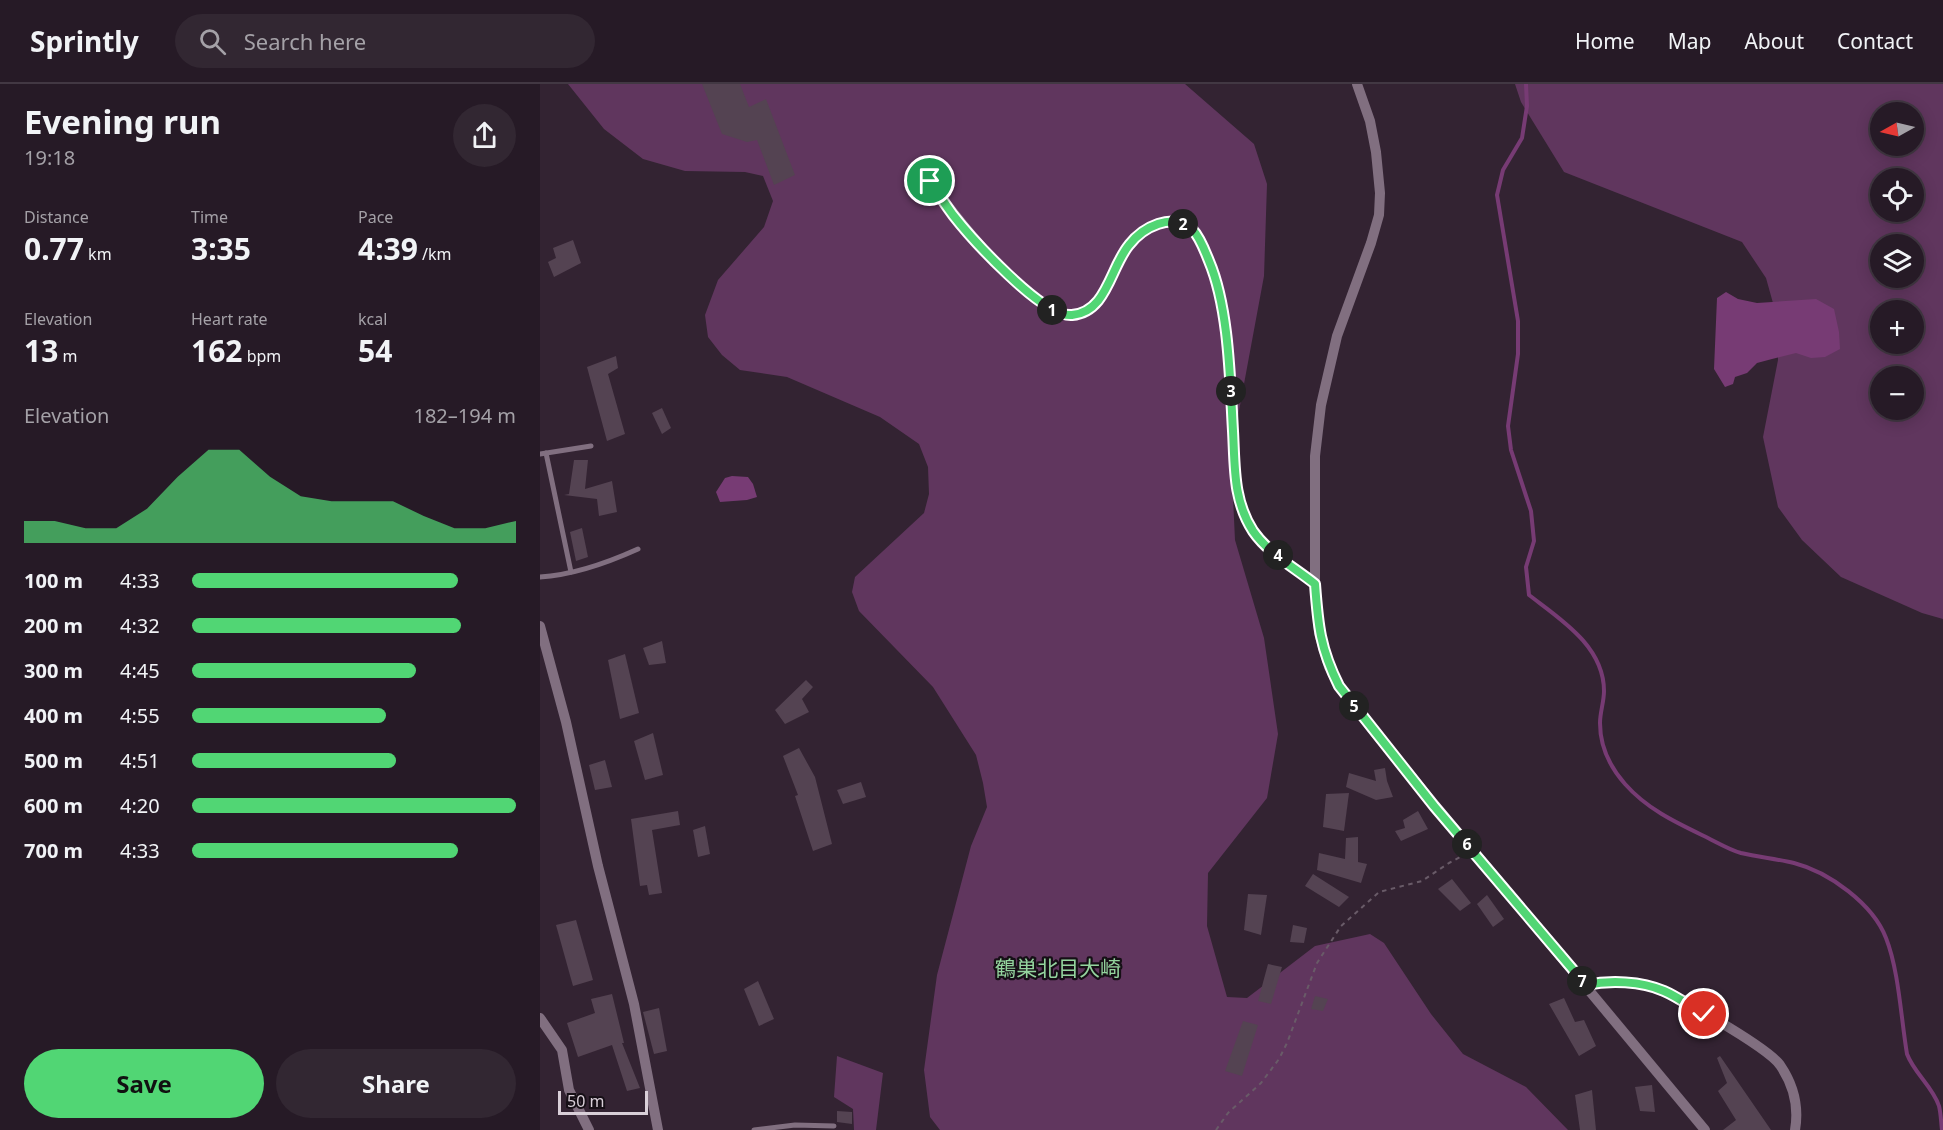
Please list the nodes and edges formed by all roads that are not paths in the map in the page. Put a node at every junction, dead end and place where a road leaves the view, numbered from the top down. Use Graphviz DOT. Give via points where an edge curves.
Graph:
graph roads {
  1 [pos="1357,84"];
  2 [pos="930,181"];
  3 [pos="591,446"];
  4 [pos="543,453"];
  5 [pos="638,549"];
  6 [pos="571,572"];
  7 [pos="540,577"];
  8 [pos="1315,584"];
  9 [pos="540,626"];
  10 [pos="1586,985"];
  11 [pos="540,1018"];
  12 [pos="834,1126"];
  13 [pos="590,1130"];
  14 [pos="658,1130"];
  15 [pos="755,1130"];
  16 [pos="1705,1130"];
  17 [pos="1795,1130"];
  1 -- 8 [label="street" via="1376,152 1379,215 1328,365 1321,405 1315,456"];
  2 -- 8 [label="street" via="953,215 1009,276 1044,305 1069,316 1084,313 1095,304 1128,246 1148,229 1164,221 1177,221 1192,230 1204,248 1218,289 1229,364 1237,496 1254,532"];
  3 -- 4 [label="lane"];
  4 -- 6 [label="lane"];
  5 -- 6 [label="lane" via="613,561"];
  6 -- 7 [label="lane"];
  8 -- 10 [label="street" via="1319,633 1339,686"];
  9 -- 14 [label="street" via="634,1004"];
  10 -- 16 [label="street"];
  10 -- 17 [label="street" via="1646,985 1665,991 1744,1037 1778,1063 1794,1090"];
  11 -- 13 [label="street" via="562,1050 569,1090"];
  12 -- 15 [label="lane"];
}
